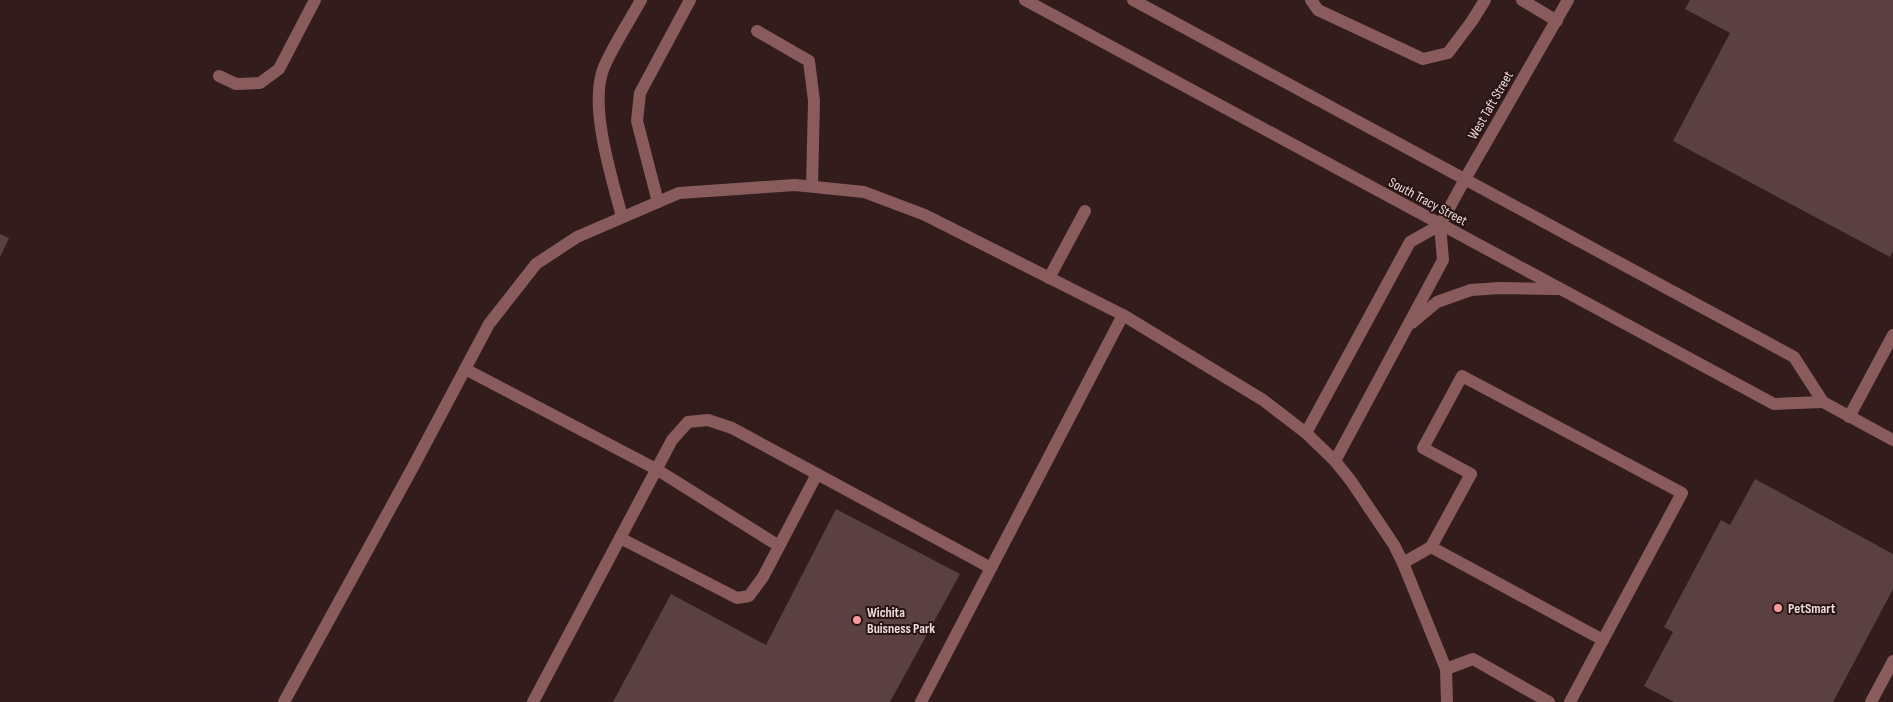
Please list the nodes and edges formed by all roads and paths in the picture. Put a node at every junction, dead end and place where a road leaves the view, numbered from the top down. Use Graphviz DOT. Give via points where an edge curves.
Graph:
graph roads {
  1 [pos="316,0"];
  2 [pos="641,0"];
  3 [pos="690,0"];
  4 [pos="1025,0"];
  5 [pos="1133,0"];
  6 [pos="1311,0"];
  7 [pos="1484,0"];
  8 [pos="1522,0"];
  9 [pos="1568,0"];
  10 [pos="1557,20"];
  11 [pos="757,32"];
  12 [pos="219,76"];
  13 [pos="1465,179"];
  14 [pos="812,186"];
  15 [pos="658,202"];
  16 [pos="1085,212"];
  17 [pos="622,218"];
  18 [pos="1440,226"];
  19 [pos="1049,278"];
  20 [pos="1560,290"];
  21 [pos="1123,315"];
  22 [pos="1406,328"];
  23 [pos="1893,335"];
  24 [pos="465,369"];
  25 [pos="1823,402"];
  26 [pos="1849,417"];
  27 [pos="1306,433"];
  28 [pos="1893,440"];
  29 [pos="1335,461"];
  30 [pos="656,470"];
  31 [pos="817,474"];
  32 [pos="620,538"];
  33 [pos="779,546"];
  34 [pos="1431,548"];
  35 [pos="1403,563"];
  36 [pos="991,568"];
  37 [pos="1603,640"];
  38 [pos="1893,661"];
  39 [pos="1446,669"];
  40 [pos="284,702"];
  41 [pos="533,702"];
  42 [pos="921,702"];
  43 [pos="1447,702"];
  44 [pos="1548,702"];
  45 [pos="1570,702"];
  46 [pos="1871,702"];
  1 -- 12 [label="street" via="279,69 260,83 236,84"];
  2 -- 17 [label="street" via="603,69 597,95 598,113"];
  3 -- 15 [label="street" via="640,93 637,121"];
  4 -- 18 [label="street, South Tracy Street"];
  5 -- 13 [label="street"];
  6 -- 7 [label="street" via="1318,10 1423,59 1448,52"];
  8 -- 10 [label="street"];
  9 -- 10 [label="street, West Taft Street"];
  10 -- 13 [label="street, West Taft Street"];
  11 -- 14 [label="street" via="809,62 814,101"];
  13 -- 18 [label="street, West Taft Street"];
  13 -- 25 [label="street" via="1794,357"];
  14 -- 15 [label="street" via="678,193"];
  14 -- 19 [label="street" via="864,192 925,216"];
  15 -- 17 [label="street"];
  16 -- 19 [label="street"];
  17 -- 24 [label="street" via="577,237 536,264 489,324"];
  18 -- 20 [label="street, South Tracy Street"];
  18 -- 22 [label="street" via="1443,260"];
  18 -- 27 [label="street" via="1410,242"];
  19 -- 21 [label="street"];
  20 -- 22 [label="street" via="1471,290 1436,302"];
  20 -- 25 [label="street, South Tracy Street" via="1774,404"];
  21 -- 27 [label="street" via="1263,400"];
  21 -- 36 [label="street"];
  22 -- 29 [label="street"];
  23 -- 26 [label="street"];
  24 -- 30 [label="street"];
  24 -- 40 [label="street"];
  25 -- 26 [label="street"];
  26 -- 28 [label="street"];
  27 -- 29 [label="street"];
  29 -- 35 [label="street" via="1352,481"];
  30 -- 31 [label="street" via="672,440 688,422 708,420 732,428"];
  30 -- 32 [label="street"];
  30 -- 33 [label="street"];
  31 -- 33 [label="street"];
  31 -- 36 [label="street"];
  32 -- 33 [label="street" via="737,598 749,596"];
  32 -- 41 [label="street"];
  34 -- 35 [label="street"];
  34 -- 37 [label="street"];
  34 -- 37 [label="street" via="1471,474 1424,448 1462,376 1682,493"];
  35 -- 39 [label="street"];
  36 -- 42 [label="street"];
  37 -- 45 [label="street"];
  38 -- 46 [label="street"];
  39 -- 43 [label="street"];
  39 -- 44 [label="street" via="1472,659"];
}
